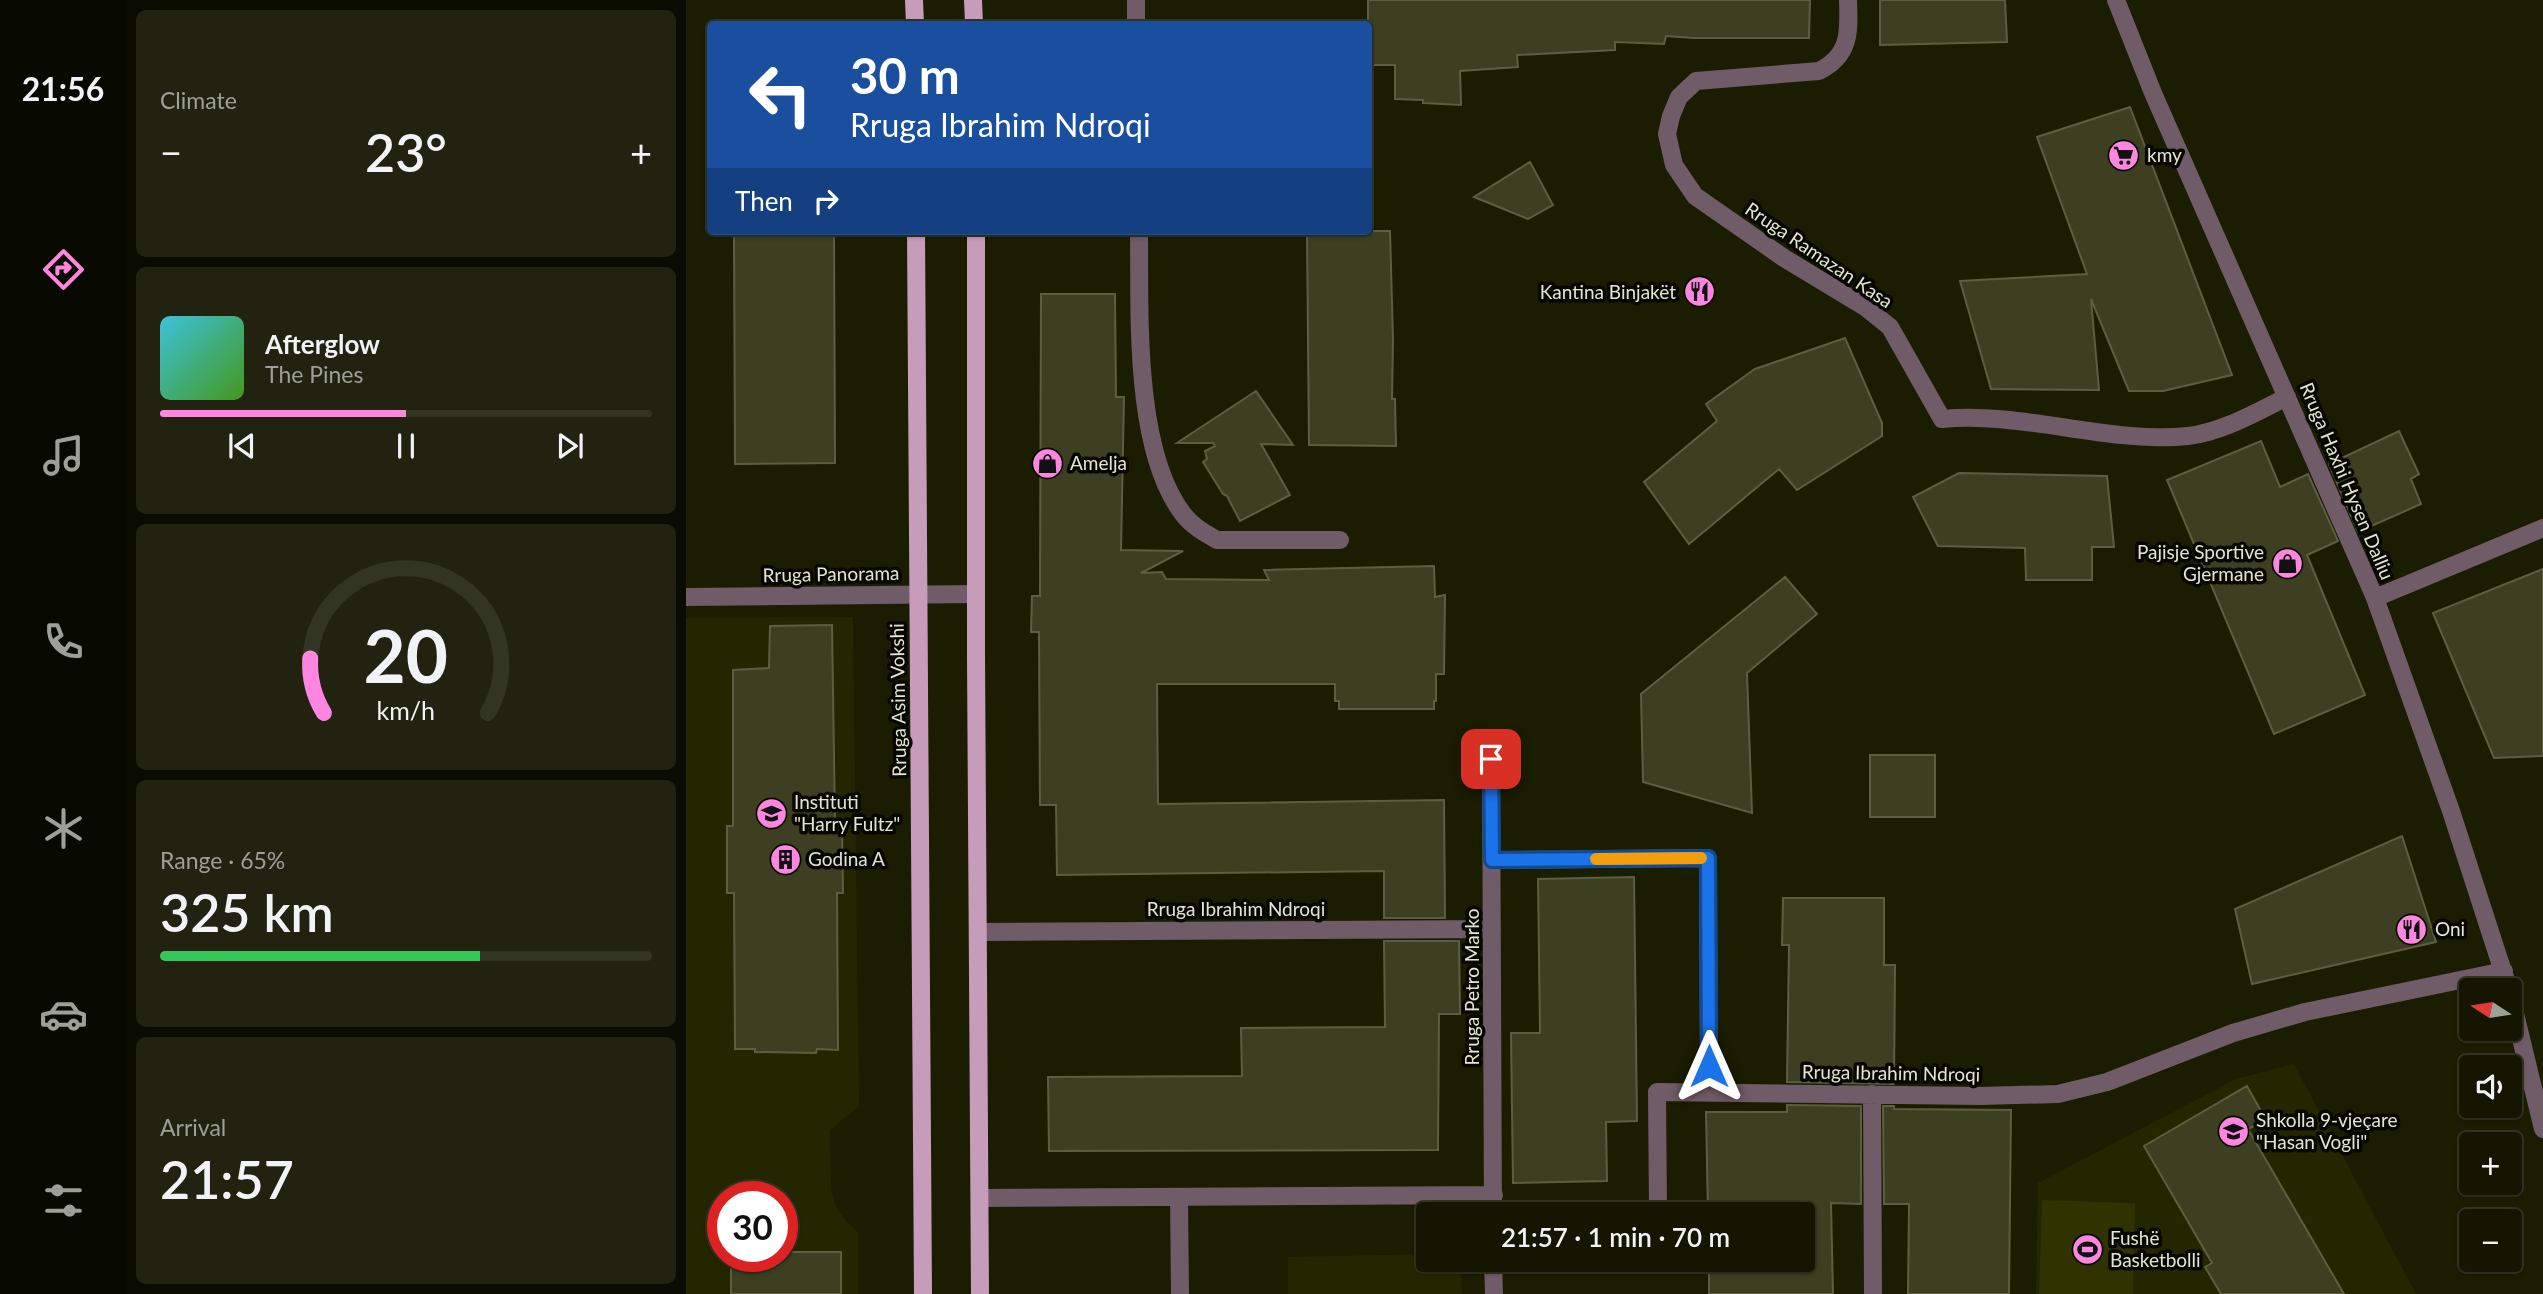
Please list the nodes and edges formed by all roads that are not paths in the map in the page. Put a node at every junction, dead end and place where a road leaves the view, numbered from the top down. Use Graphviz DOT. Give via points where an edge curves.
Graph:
graph roads {
  1 [pos="914,0"];
  2 [pos="973,0"];
  3 [pos="1136,0"];
  4 [pos="1848,0"];
  5 [pos="2116,0"];
  6 [pos="915,21"];
  7 [pos="974,21"];
  8 [pos="1136,21"];
  9 [pos="916,235"];
  10 [pos="976,235"];
  11 [pos="1139,235"];
  12 [pos="2287,397"];
  13 [pos="2543,528"];
  14 [pos="1340,540"];
  15 [pos="918,594"];
  16 [pos="976,594"];
  17 [pos="686,597"];
  18 [pos="2375,598"];
  19 [pos="1491,759"];
  20 [pos="1492,860"];
  21 [pos="1492,929"];
  22 [pos="979,932"];
  23 [pos="2504,971"];
  24 [pos="2506,978"];
  25 [pos="2521,1041"];
  26 [pos="1709,1092"];
  27 [pos="1872,1094"];
  28 [pos="2543,1129"];
  29 [pos="1494,1195"];
  30 [pos="980,1198"];
  31 [pos="1179,1198"];
  32 [pos="1494,1202"];
  33 [pos="1658,1202"];
  34 [pos="1493,1272"];
  35 [pos="923,1294"];
  36 [pos="980,1294"];
  37 [pos="1180,1294"];
  38 [pos="1494,1294"];
  39 [pos="1873,1294"];
  1 -- 6 [label="main road"];
  2 -- 7 [label="main road"];
  3 -- 8 [label="street"];
  4 -- 12 [label="street, Rruga Ramazan Kasa" via="1846,42 1830,65 1819,71 1696,81 1679,97 1667,134 1674,165 1695,196 1890,327 1942,419 1974,416 2134,435 2188,436 2225,427"];
  5 -- 12 [label="street, Rruga Haxhi Hysen Dalliu"];
  9 -- 15 [label="main road, Rruga Asim Vokshi"];
  10 -- 16 [label="main road"];
  11 -- 14 [label="street" via="1140,351 1147,412 1157,459 1183,514 1217,540"];
  12 -- 18 [label="street, Rruga Haxhi Hysen Dalliu"];
  13 -- 18 [label="street"];
  15 -- 16 [label="street, Rruga Panorama"];
  15 -- 17 [label="street, Rruga Panorama"];
  15 -- 35 [label="main road, Rruga Asim Vokshi"];
  16 -- 22 [label="main road"];
  18 -- 23 [label="street, Rruga Haxhi Hysen Dalliu"];
  19 -- 20 [label="street, Rruga Petro Marko"];
  20 -- 21 [label="street, Rruga Petro Marko"];
  20 -- 26 [label="street" via="1708,858"];
  21 -- 22 [label="street, Rruga Ibrahim Ndroqi"];
  21 -- 29 [label="street, Rruga Petro Marko"];
  22 -- 30 [label="main road"];
  23 -- 24 [label="street, Rruga Haxhi Hysen Dalliu"];
  23 -- 27 [label="street, Rruga Ibrahim Ndroqi" via="2305,1012 2233,1033 2107,1082 2058,1094"];
  25 -- 28 [label="street, Rruga Haxhi Hysen Dalliu"];
  26 -- 27 [label="street, Rruga Ibrahim Ndroqi"];
  26 -- 33 [label="street, Rruga Ibrahim Ndroqi" via="1657,1092"];
  27 -- 39 [label="street"];
  29 -- 31 [label="street"];
  29 -- 32 [label="street, Rruga Petro Marko"];
  30 -- 31 [label="street"];
  30 -- 36 [label="main road"];
  31 -- 37 [label="street"];
  34 -- 38 [label="street"];
}
